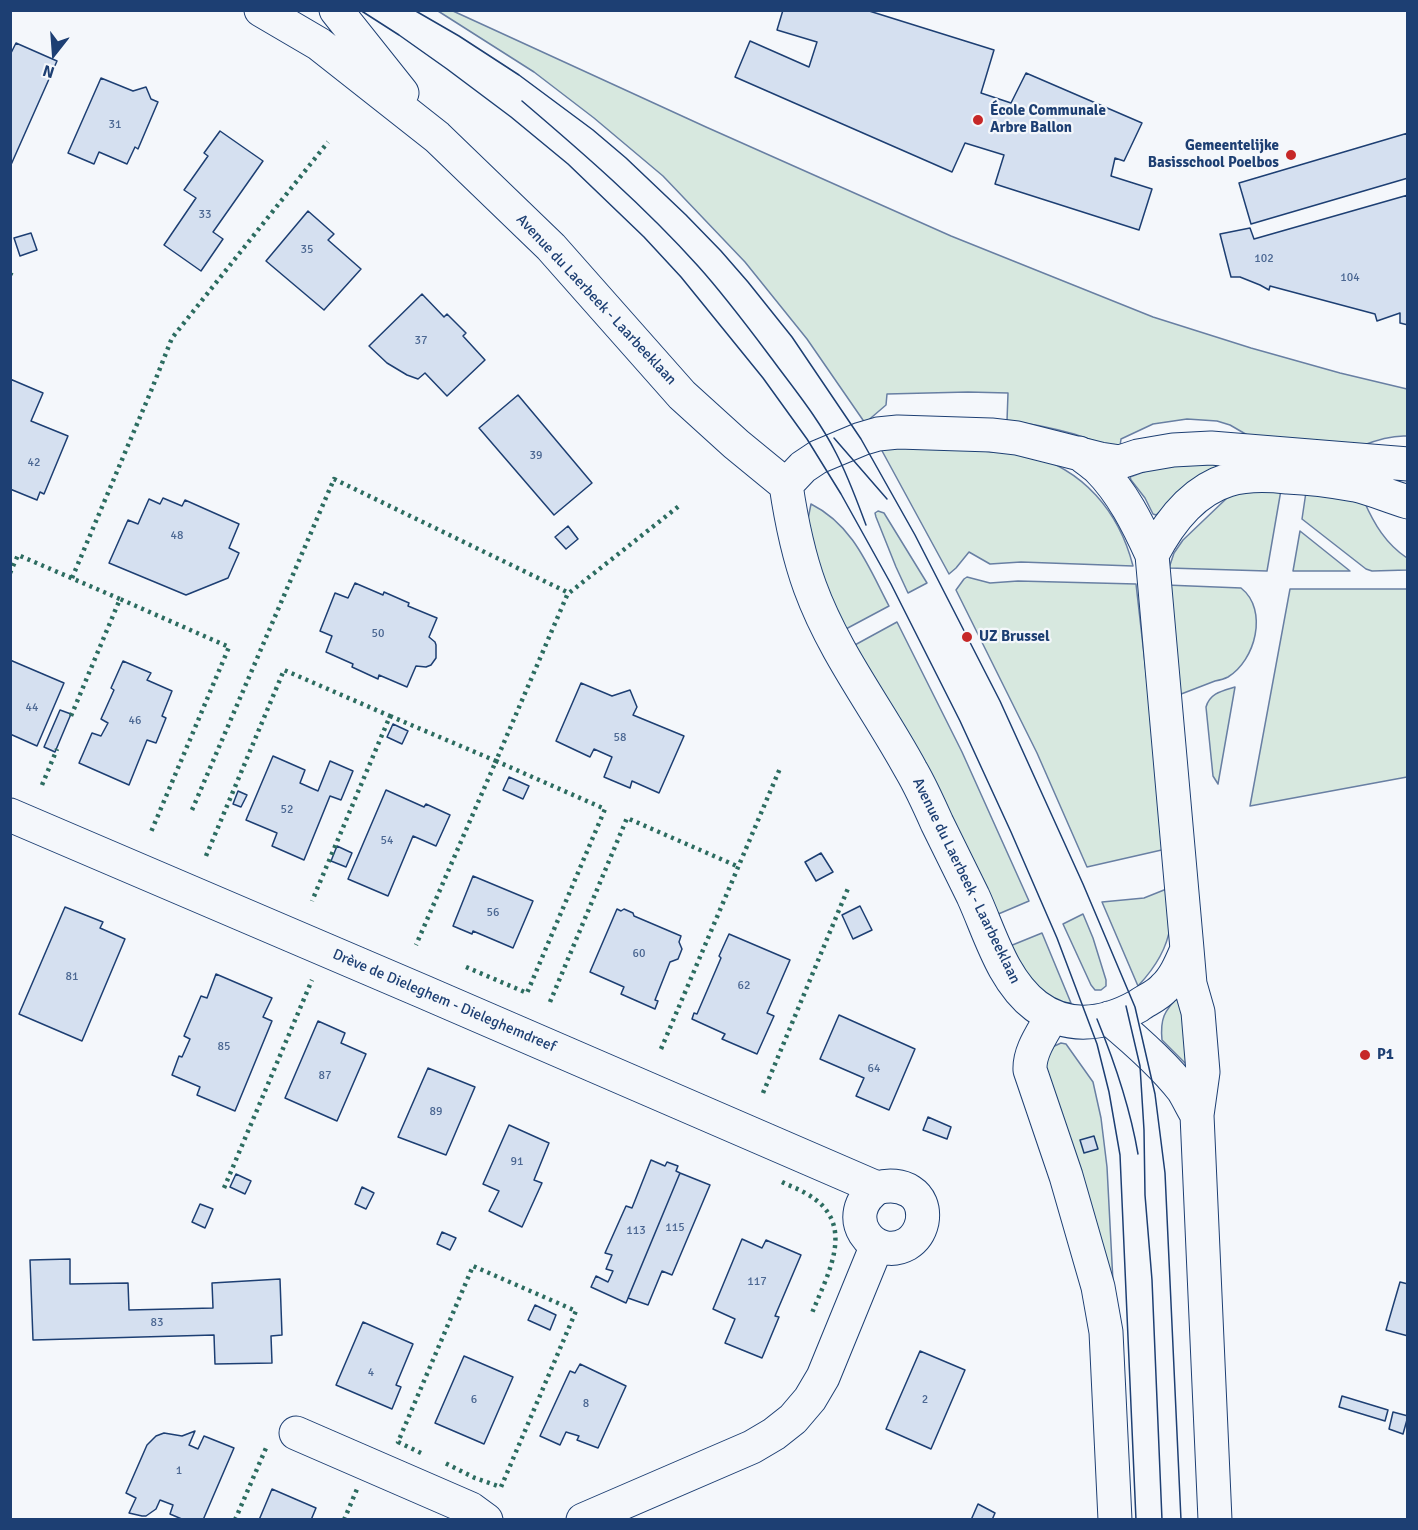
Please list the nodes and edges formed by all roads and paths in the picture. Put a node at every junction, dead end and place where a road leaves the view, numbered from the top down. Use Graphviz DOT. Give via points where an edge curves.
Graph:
graph roads {
  1 [pos="261,10"];
  2 [pos="336,10"];
  3 [pos="437,137"];
  4 [pos="1080,453"];
  5 [pos="1407,464"];
  6 [pos="786,485"];
  7 [pos="1407,502"];
  8 [pos="1152,555"];
  9 [pos="10,815"];
  10 [pos="1186,949"];
  11 [pos="1052,1016"];
  12 [pos="1109,1018"];
  13 [pos="1197,1115"];
  14 [pos="877,1188"];
  15 [pos="877,1245"];
  16 [pos="296,1433"];
  17 [pos="486,1520"];
  18 [pos="583,1520"];
  19 [pos="1115,1520"];
  20 [pos="1215,1520"];
  1 -- 3 [label="street, Avenue du Laerbeek - Laarbeeklaan" via="319,44"];
  2 -- 3 [label="street"];
  3 -- 6 [label="street, Avenue du Laerbeek - Laarbeeklaan" via="551,247 682,395"];
  4 -- 5 [label="street" via="1120,462 1173,450 1211,448"];
  4 -- 6 [label="street" via="991,435 878,434 819,457"];
  4 -- 8 [label="street, Avenue du Laerbeek - Laarbeeklaan" via="1127,506"];
  6 -- 11 [label="street, Avenue du Laerbeek - Laarbeeklaan" via="791,520 810,587 836,646 912,770 1008,974 1020,991"];
  7 -- 8 [label="street" via="1356,486 1303,477 1264,475 1228,480 1184,508"];
  8 -- 10 [label="street, Avenue du Laerbeek - Laarbeeklaan"];
  9 -- 14 [label="street, Drève de Dieleghem - Dieleghemdreef"];
  10 -- 12 [label="street, Avenue du Laerbeek - Laarbeeklaan" via="1177,972 1164,989 1131,1010"];
  10 -- 13 [label="street" via="1198,1012 1203,1072"];
  11 -- 12 [label="street, Avenue du Laerbeek - Laarbeeklaan" via="1065,1021"];
  11 -- 19 [label="street" via="1030,1059 1030,1070 1098,1287 1106,1332"];
  12 -- 13 [label="street" via="1166,1071"];
  13 -- 20 [label="street"];
  14 -- 15 [label="street" via="863,1201 860,1211 863,1230"];
  14 -- 15 [label="street, Drève de Dieleghem - Dieleghemdreef" via="896,1185 913,1193 922,1220 916,1235 903,1246"];
  15 -- 18 [label="street" via="823,1377 793,1419 752,1447"];
  16 -- 17 [label="street" via="471,1509"];
}
